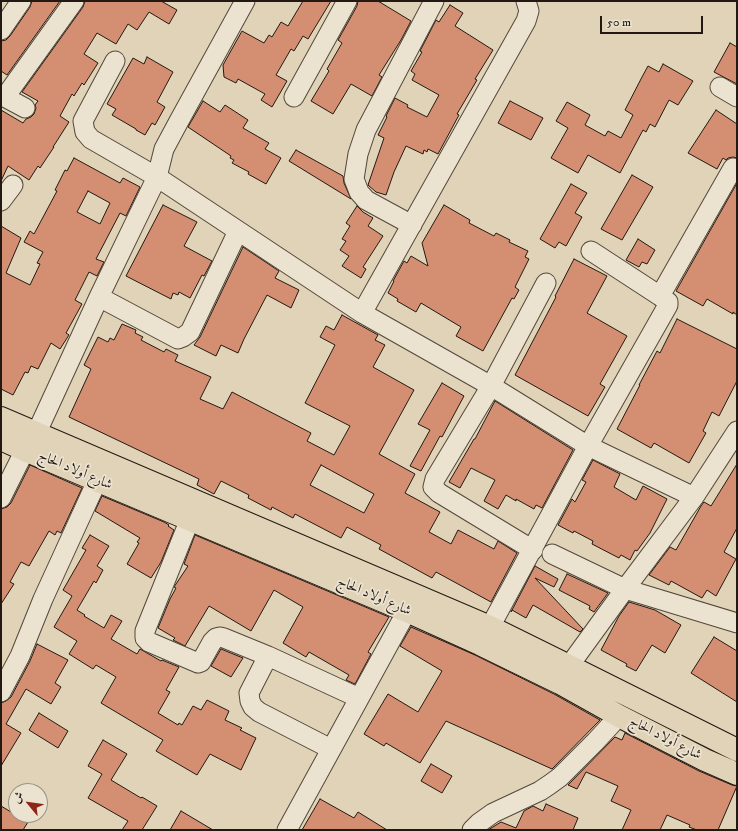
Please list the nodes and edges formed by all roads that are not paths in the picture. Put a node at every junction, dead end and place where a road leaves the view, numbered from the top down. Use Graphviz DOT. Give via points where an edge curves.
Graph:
graph roads {
  1 [pos="74,1"];
  2 [pos="246,1"];
  3 [pos="347,1"];
  4 [pos="434,1"];
  5 [pos="526,1"];
  6 [pos="20,2"];
  7 [pos="1,30"];
  8 [pos="115,61"];
  9 [pos="720,87"];
  10 [pos="3,96"];
  11 [pos="294,97"];
  12 [pos="737,97"];
  13 [pos="25,108"];
  14 [pos="733,168"];
  15 [pos="157,177"];
  16 [pos="13,185"];
  17 [pos="1,201"];
  18 [pos="412,225"];
  19 [pos="238,231"];
  20 [pos="591,251"];
  21 [pos="546,283"];
  22 [pos="660,296"];
  23 [pos="99,297"];
  24 [pos="362,314"];
  25 [pos="491,386"];
  26 [pos="1,418"];
  27 [pos="737,431"];
  28 [pos="1,439"];
  29 [pos="31,442"];
  30 [pos="588,446"];
  31 [pos="97,481"];
  32 [pos="694,497"];
  33 [pos="1,498"];
  34 [pos="190,519"];
  35 [pos="533,550"];
  36 [pos="552,554"];
  37 [pos="625,589"];
  38 [pos="410,603"];
  39 [pos="737,623"];
  40 [pos="490,627"];
  41 [pos="268,656"];
  42 [pos="569,666"];
  43 [pos="1,692"];
  44 [pos="359,698"];
  45 [pos="620,716"];
  46 [pos="331,749"];
  47 [pos="737,750"];
  48 [pos="736,775"];
  49 [pos="287,830"];
  50 [pos="472,830"];
  1 -- 10 [label="street"];
  2 -- 15 [label="street" via="164,149"];
  3 -- 11 [label="street"];
  4 -- 18 [label="street" via="366,130 358,154 354,179 359,192 366,200"];
  5 -- 18 [label="street" via="529,12 526,21"];
  6 -- 7 [label="street"];
  8 -- 15 [label="street" via="83,121 85,132 91,139"];
  9 -- 12 [label="street"];
  10 -- 13 [label="street"];
  14 -- 22 [label="street"];
  15 -- 19 [label="street"];
  15 -- 23 [label="street"];
  16 -- 17 [label="street"];
  18 -- 24 [label="street"];
  19 -- 23 [label="street" via="190,332 184,337 178,339"];
  19 -- 24 [label="street"];
  20 -- 22 [label="street"];
  21 -- 25 [label="street"];
  22 -- 30 [label="street" via="668,305"];
  23 -- 29 [label="street"];
  24 -- 25 [label="street"];
  25 -- 30 [label="street"];
  25 -- 35 [label="street" via="435,479 433,487"];
  26 -- 29 [label="main road, شارع أولاد الحاج"];
  27 -- 32 [label="street"];
  28 -- 29 [label="main road, شارع أولاد الحاج"];
  29 -- 31 [label="main road, شارع أولاد الحاج"];
  29 -- 33 [label="street"];
  29 -- 38 [label="main road, شارع أولاد الحاج"];
  30 -- 32 [label="street"];
  30 -- 35 [label="street"];
  31 -- 34 [label="main road, شارع أولاد الحاج"];
  31 -- 43 [label="street" via="20,656"];
  32 -- 37 [label="street"];
  34 -- 38 [label="main road, شارع أولاد الحاج"];
  34 -- 41 [label="street" via="145,631 145,638 198,663 212,642 220,637"];
  35 -- 40 [label="street"];
  36 -- 37 [label="street"];
  37 -- 39 [label="street"];
  37 -- 42 [label="street"];
  38 -- 40 [label="main road, شارع أولاد الحاج"];
  38 -- 44 [label="street"];
  38 -- 45 [label="main road, شارع أولاد الحاج" via="480,644 553,679"];
  40 -- 42 [label="main road, شارع أولاد الحاج"];
  41 -- 44 [label="street"];
  41 -- 46 [label="street" via="249,693 253,707"];
  42 -- 47 [label="main road, شارع أولاد الحاج"];
  44 -- 46 [label="street"];
  45 -- 48 [label="main road, شارع أولاد الحاج"];
  45 -- 50 [label="street" via="549,785 493,813"];
  46 -- 49 [label="street"];
}
